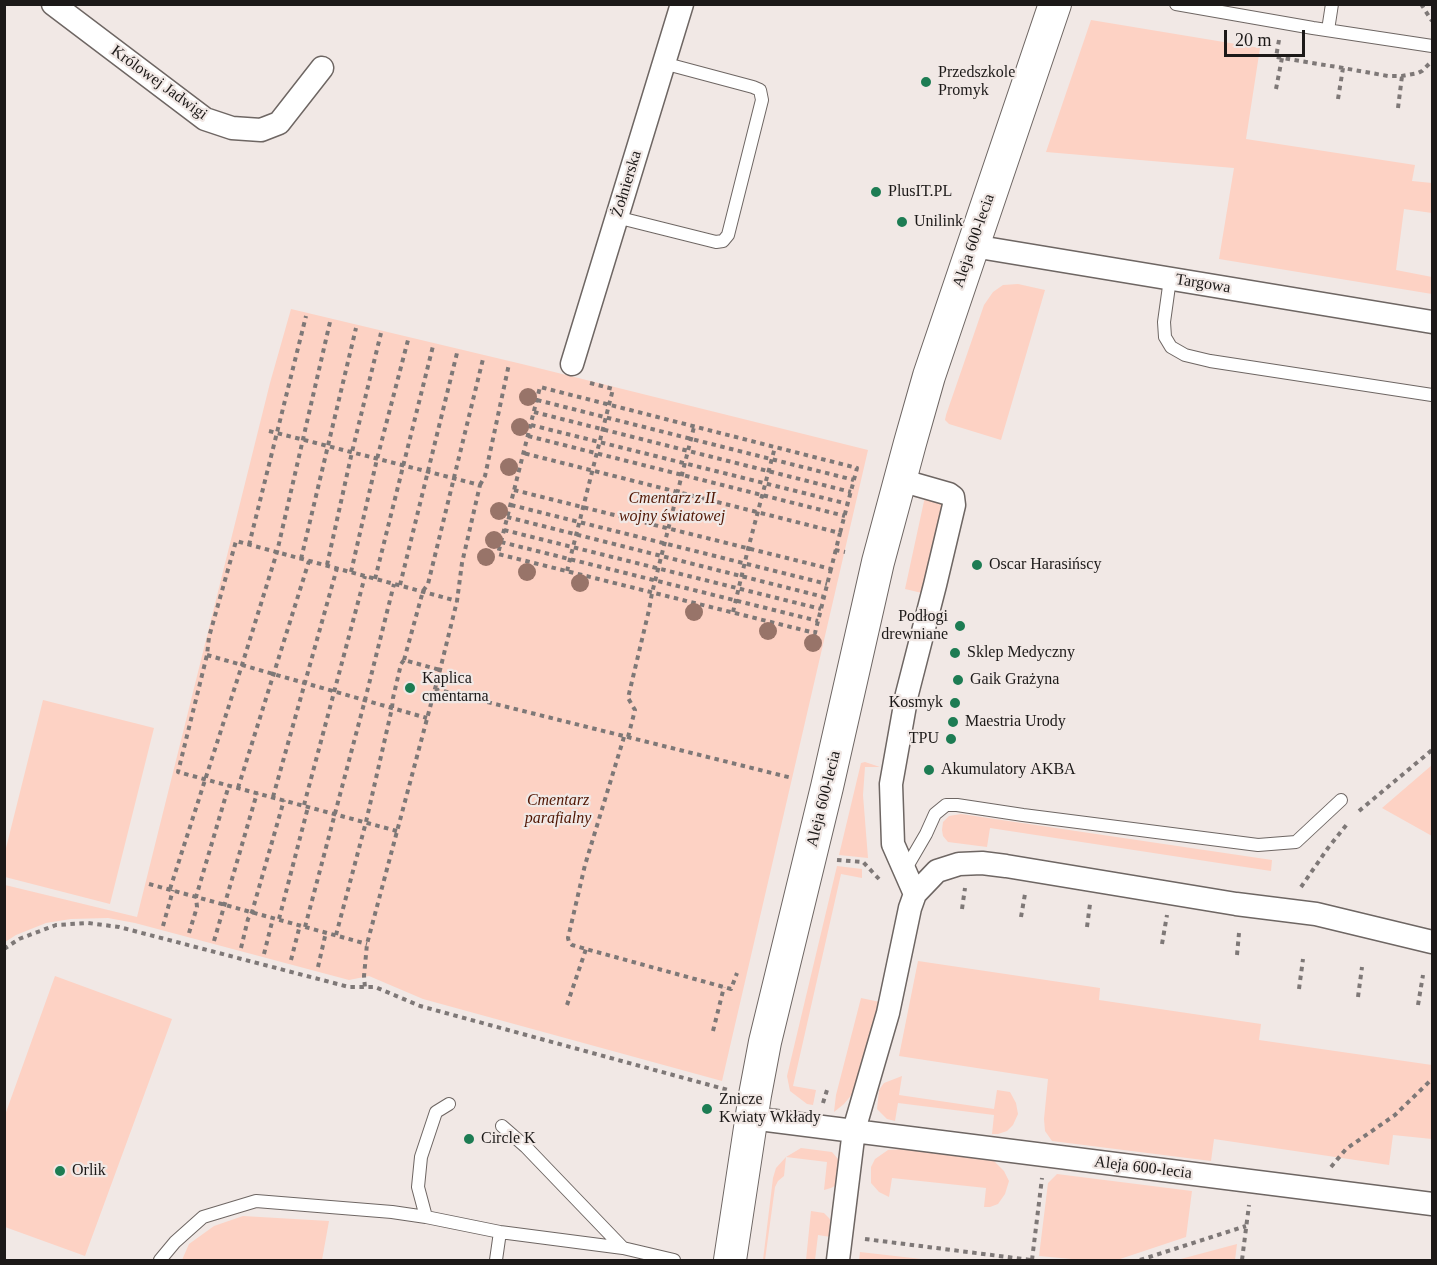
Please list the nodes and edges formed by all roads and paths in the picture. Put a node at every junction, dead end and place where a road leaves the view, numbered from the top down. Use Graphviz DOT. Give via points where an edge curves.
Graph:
graph roads {
  1 [pos="53,4"];
  2 [pos="682,4"];
  3 [pos="1055,4"];
  4 [pos="1176,4"];
  5 [pos="1332,4"];
  6 [pos="1421,4"];
  7 [pos="1432,21"];
  8 [pos="1281,22"];
  9 [pos="1328,30"];
  10 [pos="1432,46"];
  11 [pos="1282,58"];
  12 [pos="663,63"];
  13 [pos="1432,63"];
  14 [pos="322,68"];
  15 [pos="1343,68"];
  16 [pos="1402,76"];
  17 [pos="1276,89"];
  18 [pos="1338,99"];
  19 [pos="1398,108"];
  20 [pos="616,217"];
  21 [pos="973,246"];
  22 [pos="1170,279"];
  23 [pos="306,316"];
  24 [pos="330,322"];
  25 [pos="1432,322"];
  26 [pos="356,328"];
  27 [pos="381,333"];
  28 [pos="408,340"];
  29 [pos="433,346"];
  30 [pos="457,353"];
  31 [pos="483,359"];
  32 [pos="509,364"];
  33 [pos="572,364"];
  34 [pos="1432,395"];
  35 [pos="537,400"];
  36 [pos="609,405"];
  37 [pos="534,412"];
  38 [pos="606,417"];
  39 [pos="531,425"];
  40 [pos="694,427"];
  41 [pos="269,430"];
  42 [pos="603,430"];
  43 [pos="278,433"];
  44 [pos="528,436"];
  45 [pos="302,439"];
  46 [pos="690,439"];
  47 [pos="600,442"];
  48 [pos="329,446"];
  49 [pos="775,447"];
  50 [pos="687,450"];
  51 [pos="352,452"];
  52 [pos="523,453"];
  53 [pos="596,453"];
  54 [pos="377,459"];
  55 [pos="772,459"];
  56 [pos="684,463"];
  57 [pos="404,465"];
  58 [pos="592,471"];
  59 [pos="769,471"];
  60 [pos="429,472"];
  61 [pos="681,474"];
  62 [pos="454,478"];
  63 [pos="854,480"];
  64 [pos="900,480"];
  65 [pos="765,483"];
  66 [pos="480,485"];
  67 [pos="514,490"];
  68 [pos="677,492"];
  69 [pos="851,492"];
  70 [pos="762,495"];
  71 [pos="848,504"];
  72 [pos="511,505"];
  73 [pos="583,507"];
  74 [pos="758,512"];
  75 [pos="845,516"];
  76 [pos="507,517"];
  77 [pos="579,523"];
  78 [pos="668,529"];
  79 [pos="504,530"];
  80 [pos="840,533"];
  81 [pos="576,535"];
  82 [pos="501,542"];
  83 [pos="664,544"];
  84 [pos="249,545"];
  85 [pos="573,546"];
  86 [pos="748,549"];
  87 [pos="835,550"];
  88 [pos="277,552"];
  89 [pos="845,552"];
  90 [pos="661,556"];
  91 [pos="301,559"];
  92 [pos="570,560"];
  93 [pos="309,561"];
  94 [pos="744,564"];
  95 [pos="327,565"];
  96 [pos="337,568"];
  97 [pos="658,568"];
  98 [pos="831,569"];
  99 [pos="567,571"];
  100 [pos="351,572"];
  101 [pos="365,576"];
  102 [pos="741,576"];
  103 [pos="375,579"];
  104 [pos="655,581"];
  105 [pos="394,584"];
  106 [pos="827,584"];
  107 [pos="400,585"];
  108 [pos="738,588"];
  109 [pos="423,591"];
  110 [pos="652,592"];
  111 [pos="824,597"];
  112 [pos="736,600"];
  113 [pos="457,601"];
  114 [pos="821,609"];
  115 [pos="733,612"];
  116 [pos="818,621"];
  117 [pos="207,655"];
  118 [pos="404,660"];
  119 [pos="242,664"];
  120 [pos="440,670"];
  121 [pos="274,674"];
  122 [pos="304,683"];
  123 [pos="435,689"];
  124 [pos="334,691"];
  125 [pos="365,700"];
  126 [pos="393,708"];
  127 [pos="427,718"];
  128 [pos="626,737"];
  129 [pos="1432,750"];
  130 [pos="792,778"];
  131 [pos="206,779"];
  132 [pos="229,785"];
  133 [pos="238,788"];
  134 [pos="257,793"];
  135 [pos="273,797"];
  136 [pos="284,800"];
  137 [pos="1341,800"];
  138 [pos="306,806"];
  139 [pos="335,814"];
  140 [pos="366,822"];
  141 [pos="397,831"];
  142 [pos="833,860"];
  143 [pos="905,870"];
  144 [pos="880,879"];
  145 [pos="966,881"];
  146 [pos="149,884"];
  147 [pos="1027,884"];
  148 [pos="171,890"];
  149 [pos="1092,893"];
  150 [pos="915,894"];
  151 [pos="196,897"];
  152 [pos="224,904"];
  153 [pos="962,909"];
  154 [pos="1291,911"];
  155 [pos="252,912"];
  156 [pos="1167,914"];
  157 [pos="1021,917"];
  158 [pos="273,918"];
  159 [pos="279,919"];
  160 [pos="163,926"];
  161 [pos="302,926"];
  162 [pos="1087,927"];
  163 [pos="189,933"];
  164 [pos="326,933"];
  165 [pos="1239,933"];
  166 [pos="336,935"];
  167 [pos="214,941"];
  168 [pos="1432,942"];
  169 [pos="367,944"];
  170 [pos="1162,944"];
  171 [pos="4,948"];
  172 [pos="241,948"];
  173 [pos="586,949"];
  174 [pos="264,954"];
  175 [pos="1237,955"];
  176 [pos="1303,959"];
  177 [pos="291,960"];
  178 [pos="318,967"];
  179 [pos="1362,967"];
  180 [pos="737,973"];
  181 [pos="1423,975"];
  182 [pos="724,987"];
  183 [pos="365,988"];
  184 [pos="1299,989"];
  185 [pos="1358,997"];
  186 [pos="567,1005"];
  187 [pos="1418,1005"];
  188 [pos="713,1031"];
  189 [pos="1432,1079"];
  190 [pos="729,1090"];
  191 [pos="827,1090"];
  192 [pos="449,1104"];
  193 [pos="820,1109"];
  194 [pos="752,1118"];
  195 [pos="502,1126"];
  196 [pos="854,1130"];
  197 [pos="1048,1171"];
  198 [pos="1316,1190"];
  199 [pos="1249,1203"];
  200 [pos="1432,1204"];
  201 [pos="426,1217"];
  202 [pos="1246,1226"];
  203 [pos="500,1232"];
  204 [pos="841,1236"];
  205 [pos="623,1248"];
  206 [pos="992,1256"];
  207 [pos="160,1260"];
  208 [pos="496,1260"];
  209 [pos="674,1260"];
  210 [pos="730,1260"];
  211 [pos="838,1260"];
  212 [pos="987,1260"];
  213 [pos="1032,1260"];
  214 [pos="1140,1260"];
  215 [pos="1242,1260"];
  1 -- 14 [label="street, Królowej Jadwigi" via="205,119 232,128 261,130 279,123"];
  2 -- 12 [label="street, Żołnierska"];
  3 -- 21 [label="main road, Aleja 600-lecia"];
  4 -- 8 [label="lane"];
  5 -- 9 [label="lane"];
  6 -- 7 [label="path"];
  8 -- 9 [label="lane"];
  8 -- 11 [label="path" via="1276,57"];
  9 -- 10 [label="lane"];
  11 -- 15 [label="path"];
  11 -- 17 [label="path"];
  12 -- 20 [label="street, Żołnierska"];
  12 -- 20 [label="lane" via="760,90 762,100 728,235 716,242"];
  13 -- 16 [label="path" via="1418,73"];
  15 -- 16 [label="path"];
  15 -- 18 [label="path"];
  16 -- 19 [label="path"];
  20 -- 33 [label="street, Żołnierska"];
  21 -- 22 [label="street, Targowa"];
  21 -- 64 [label="main road, Aleja 600-lecia" via="929,376"];
  22 -- 25 [label="street, Targowa"];
  22 -- 34 [label="lane" via="1165,337 1171,347 1185,355"];
  23 -- 43 [label="path"];
  24 -- 45 [label="path"];
  26 -- 48 [label="path"];
  27 -- 51 [label="path"];
  28 -- 54 [label="path"];
  29 -- 57 [label="path"];
  30 -- 60 [label="path"];
  31 -- 62 [label="path"];
  32 -- 66 [label="path"];
  33 -- 36 [label="path" via="583,382 613,389"];
  35 -- 36 [label="path" via="540,387"];
  35 -- 37 [label="path"];
  35 -- 38 [label="path"];
  36 -- 38 [label="path"];
  36 -- 40 [label="path"];
  37 -- 39 [label="path"];
  37 -- 42 [label="path"];
  38 -- 42 [label="path"];
  38 -- 46 [label="path"];
  39 -- 44 [label="path"];
  39 -- 47 [label="path"];
  40 -- 46 [label="path"];
  40 -- 49 [label="path"];
  41 -- 43 [label="path"];
  42 -- 47 [label="path"];
  42 -- 50 [label="path"];
  43 -- 45 [label="path"];
  43 -- 84 [label="path"];
  44 -- 52 [label="path"];
  44 -- 53 [label="path"];
  45 -- 48 [label="path"];
  45 -- 88 [label="path"];
  46 -- 50 [label="path"];
  46 -- 55 [label="path"];
  47 -- 53 [label="path"];
  47 -- 56 [label="path"];
  48 -- 51 [label="path"];
  48 -- 91 [label="path"];
  49 -- 55 [label="path"];
  49 -- 63 [label="path" via="857,468"];
  50 -- 56 [label="path"];
  50 -- 59 [label="path"];
  51 -- 54 [label="path"];
  51 -- 95 [label="path"];
  52 -- 58 [label="path"];
  52 -- 67 [label="path"];
  53 -- 58 [label="path"];
  53 -- 61 [label="path"];
  54 -- 57 [label="path"];
  54 -- 100 [label="path"];
  55 -- 59 [label="path"];
  55 -- 63 [label="path"];
  56 -- 61 [label="path"];
  56 -- 65 [label="path"];
  57 -- 60 [label="path"];
  57 -- 103 [label="path"];
  58 -- 68 [label="path"];
  58 -- 73 [label="path"];
  59 -- 65 [label="path"];
  59 -- 69 [label="path"];
  60 -- 62 [label="path"];
  60 -- 107 [label="path"];
  61 -- 68 [label="path"];
  61 -- 70 [label="path"];
  62 -- 66 [label="path"];
  62 -- 109 [label="path"];
  63 -- 69 [label="path"];
  64 -- 143 [label="street" via="949,494 954,505 907,694 891,784 894,844"];
  64 -- 194 [label="main road, Aleja 600-lecia" via="765,1042"];
  65 -- 70 [label="path"];
  65 -- 71 [label="path"];
  66 -- 113 [label="path"];
  67 -- 72 [label="path"];
  67 -- 73 [label="path"];
  68 -- 74 [label="path"];
  68 -- 78 [label="path"];
  69 -- 71 [label="path"];
  70 -- 74 [label="path"];
  70 -- 75 [label="path"];
  71 -- 75 [label="path"];
  72 -- 76 [label="path"];
  72 -- 77 [label="path"];
  73 -- 77 [label="path"];
  73 -- 78 [label="path"];
  74 -- 80 [label="path"];
  74 -- 86 [label="path"];
  75 -- 80 [label="path"];
  76 -- 79 [label="path"];
  76 -- 81 [label="path"];
  77 -- 81 [label="path"];
  77 -- 83 [label="path"];
  78 -- 83 [label="path"];
  78 -- 86 [label="path"];
  79 -- 82 [label="path"];
  79 -- 85 [label="path"];
  80 -- 87 [label="path"];
  81 -- 85 [label="path"];
  81 -- 90 [label="path"];
  82 -- 92 [label="path"];
  82 -- 99 [label="path" via="498,554"];
  83 -- 90 [label="path"];
  83 -- 94 [label="path"];
  84 -- 88 [label="path"];
  84 -- 117 [label="path" via="236,541 208,637"];
  85 -- 92 [label="path"];
  85 -- 97 [label="path"];
  86 -- 94 [label="path"];
  86 -- 98 [label="path"];
  87 -- 89 [label="path"];
  87 -- 98 [label="path"];
  88 -- 91 [label="path"];
  88 -- 119 [label="path"];
  90 -- 97 [label="path"];
  90 -- 102 [label="path"];
  91 -- 93 [label="path"];
  92 -- 99 [label="path"];
  92 -- 104 [label="path"];
  93 -- 95 [label="path"];
  93 -- 121 [label="path"];
  94 -- 102 [label="path"];
  94 -- 106 [label="path"];
  95 -- 96 [label="path"];
  96 -- 100 [label="path"];
  96 -- 122 [label="path"];
  97 -- 104 [label="path"];
  97 -- 108 [label="path"];
  98 -- 106 [label="path"];
  99 -- 110 [label="path"];
  100 -- 101 [label="path"];
  101 -- 103 [label="path"];
  101 -- 124 [label="path"];
  102 -- 108 [label="path"];
  102 -- 111 [label="path"];
  103 -- 105 [label="path"];
  104 -- 110 [label="path"];
  104 -- 112 [label="path"];
  105 -- 107 [label="path"];
  105 -- 125 [label="path"];
  106 -- 111 [label="path"];
  107 -- 109 [label="path"];
  108 -- 112 [label="path"];
  108 -- 114 [label="path"];
  109 -- 113 [label="path"];
  109 -- 118 [label="path"];
  110 -- 115 [label="path"];
  110 -- 128 [label="path" via="628,698 635,710"];
  111 -- 114 [label="path"];
  112 -- 115 [label="path"];
  112 -- 116 [label="path"];
  113 -- 120 [label="path"];
  114 -- 116 [label="path"];
  115 -- 116 [label="path" via="815,633"];
  117 -- 119 [label="path"];
  117 -- 131 [label="path" via="178,772"];
  118 -- 120 [label="path"];
  118 -- 126 [label="path"];
  119 -- 121 [label="path"];
  119 -- 131 [label="path"];
  120 -- 123 [label="path"];
  121 -- 122 [label="path"];
  121 -- 133 [label="path"];
  122 -- 124 [label="path"];
  122 -- 135 [label="path"];
  123 -- 127 [label="path"];
  123 -- 128 [label="path"];
  124 -- 125 [label="path"];
  124 -- 138 [label="path"];
  125 -- 126 [label="path"];
  125 -- 139 [label="path"];
  126 -- 127 [label="path"];
  126 -- 140 [label="path"];
  127 -- 141 [label="path"];
  128 -- 130 [label="path"];
  128 -- 173 [label="path" via="585,865 568,938 572,945"];
  129 -- 154 [label="path" via="1359,810 1298,891"];
  131 -- 132 [label="path"];
  131 -- 148 [label="path"];
  132 -- 133 [label="path"];
  132 -- 151 [label="path"];
  133 -- 134 [label="path"];
  134 -- 135 [label="path"];
  134 -- 152 [label="path"];
  135 -- 136 [label="path"];
  136 -- 138 [label="path"];
  136 -- 155 [label="path"];
  137 -- 143 [label="lane" via="1296,842 1257,845 946,805 935,814"];
  138 -- 139 [label="path"];
  138 -- 159 [label="path"];
  139 -- 140 [label="path"];
  139 -- 161 [label="path"];
  140 -- 141 [label="path"];
  140 -- 166 [label="path"];
  141 -- 169 [label="path"];
  142 -- 144 [label="path" via="863,862"];
  143 -- 150 [label="street"];
  145 -- 153 [label="path"];
  146 -- 148 [label="path"];
  147 -- 157 [label="path"];
  148 -- 151 [label="path"];
  148 -- 160 [label="path"];
  149 -- 162 [label="path"];
  150 -- 154 [label="street" via="937,871 958,864 982,863"];
  150 -- 196 [label="street" via="888,1013"];
  151 -- 152 [label="path"];
  151 -- 163 [label="path"];
  152 -- 155 [label="path"];
  152 -- 167 [label="path"];
  154 -- 168 [label="street"];
  155 -- 158 [label="path"];
  155 -- 172 [label="path"];
  156 -- 170 [label="path"];
  158 -- 159 [label="path"];
  158 -- 174 [label="path"];
  159 -- 161 [label="path"];
  161 -- 164 [label="path"];
  161 -- 177 [label="path"];
  164 -- 166 [label="path"];
  164 -- 178 [label="path"];
  165 -- 175 [label="path"];
  166 -- 169 [label="path"];
  169 -- 183 [label="path"];
  171 -- 183 [label="path" via="56,925 88,922"];
  173 -- 182 [label="path"];
  173 -- 186 [label="path"];
  176 -- 184 [label="path"];
  179 -- 185 [label="path"];
  180 -- 182 [label="path" via="732,989"];
  181 -- 187 [label="path"];
  182 -- 188 [label="path"];
  183 -- 190 [label="path" via="375,987 420,1006"];
  189 -- 198 [label="path" via="1395,1115 1346,1149 1323,1175"];
  191 -- 193 [label="path"];
  192 -- 201 [label="lane" via="436,1112 421,1156 418,1187"];
  194 -- 196 [label="street, Aleja 600-lecia"];
  194 -- 210 [label="main road, Aleja 600-lecia"];
  195 -- 205 [label="lane"];
  196 -- 198 [label="street, Aleja 600-lecia"];
  196 -- 204 [label="street"];
  197 -- 213 [label="path" via="1041,1179"];
  198 -- 200 [label="street, Aleja 600-lecia"];
  199 -- 202 [label="path"];
  201 -- 203 [label="lane"];
  201 -- 207 [label="lane" via="256,1201 203,1217"];
  202 -- 214 [label="path"];
  202 -- 215 [label="path"];
  203 -- 205 [label="lane"];
  203 -- 208 [label="lane"];
  204 -- 206 [label="path"];
  204 -- 211 [label="street"];
  205 -- 209 [label="lane"];
  206 -- 212 [label="path"];
  206 -- 213 [label="path"];
}
